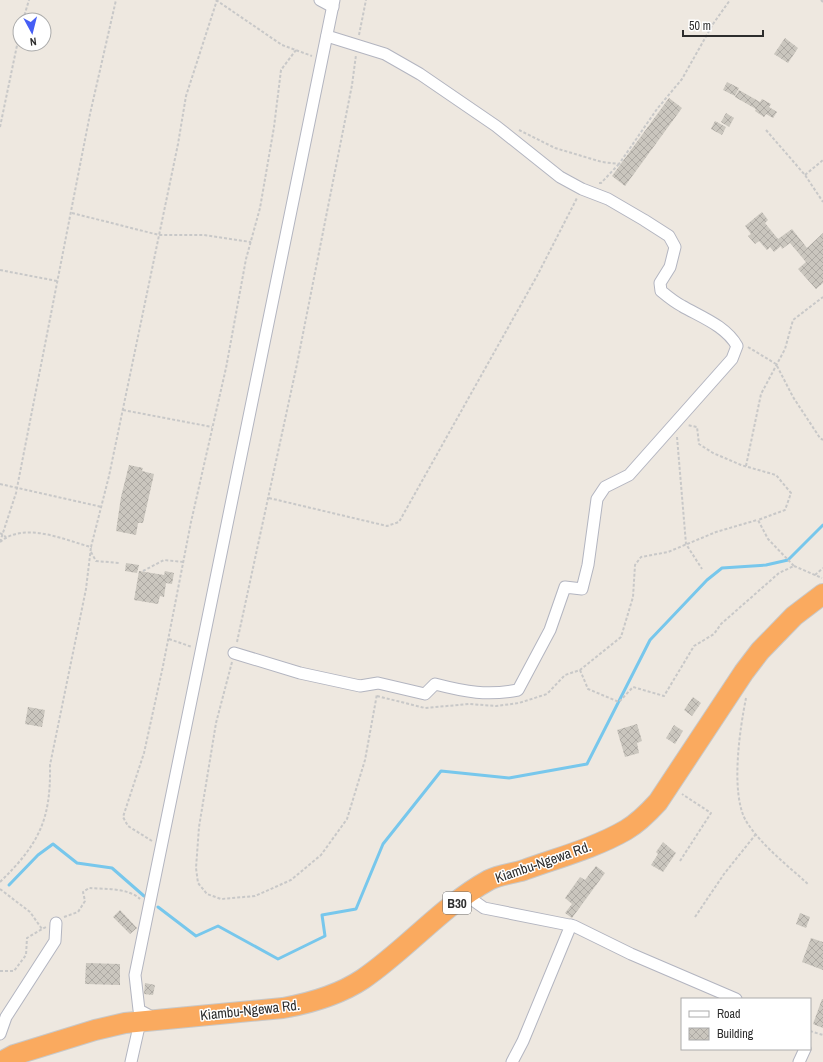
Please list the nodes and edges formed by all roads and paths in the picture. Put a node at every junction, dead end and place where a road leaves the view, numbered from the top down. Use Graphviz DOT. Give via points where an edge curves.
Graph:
graph roads {
  1 [pos="29,0"];
  2 [pos="116,0"];
  3 [pos="217,0"];
  4 [pos="320,0"];
  5 [pos="366,0"];
  6 [pos="730,0"];
  7 [pos="334,3"];
  8 [pos="25,12"];
  9 [pos="327,36"];
  10 [pos="357,44"];
  11 [pos="296,50"];
  12 [pos="16,52"];
  13 [pos="322,60"];
  14 [pos="0,127"];
  15 [pos="515,128"];
  16 [pos="766,130"];
  17 [pos="823,160"];
  18 [pos="619,164"];
  19 [pos="805,175"];
  20 [pos="594,183"];
  21 [pos="582,189"];
  22 [pos="823,202"];
  23 [pos="72,213"];
  24 [pos="159,235"];
  25 [pos="251,242"];
  26 [pos="0,270"];
  27 [pos="57,281"];
  28 [pos="823,297"];
  29 [pos="733,339"];
  30 [pos="776,364"];
  31 [pos="123,410"];
  32 [pos="676,423"];
  33 [pos="212,427"];
  34 [pos="823,440"];
  35 [pos="746,466"];
  36 [pos="0,484"];
  37 [pos="18,487"];
  38 [pos="268,498"];
  39 [pos="102,507"];
  40 [pos="758,520"];
  41 [pos="0,533"];
  42 [pos="3,535"];
  43 [pos="6,537"];
  44 [pos="0,542"];
  45 [pos="686,544"];
  46 [pos="91,547"];
  47 [pos="91,551"];
  48 [pos="184,562"];
  49 [pos="120,564"];
  50 [pos="794,566"];
  51 [pos="823,568"];
  52 [pos="702,569"];
  53 [pos="143,571"];
  54 [pos="815,575"];
  55 [pos="823,579"];
  56 [pos="823,594"];
  57 [pos="169,639"];
  58 [pos="203,647"];
  59 [pos="234,652"];
  60 [pos="580,670"];
  61 [pos="378,683"];
  62 [pos="748,692"];
  63 [pos="669,785"];
  64 [pos="756,834"];
  65 [pos="162,848"];
  66 [pos="680,861"];
  67 [pos="0,882"];
  68 [pos="808,884"];
  69 [pos="0,889"];
  70 [pos="466,896"];
  71 [pos="149,909"];
  72 [pos="695,917"];
  73 [pos="56,923"];
  74 [pos="571,925"];
  75 [pos="42,929"];
  76 [pos="0,971"];
  77 [pos="734,998"];
  78 [pos="161,1019"];
  79 [pos="140,1022"];
  80 [pos="811,1031"];
  81 [pos="0,1034"];
  82 [pos="823,1035"];
  83 [pos="805,1050"];
  84 [pos="1,1062"];
  85 [pos="131,1062"];
  86 [pos="512,1062"];
  87 [pos="799,1062"];
  1 -- 8 [label="path"];
  2 -- 23 [label="path" via="90,114"];
  3 -- 11 [label="path" via="282,45"];
  3 -- 24 [label="path" via="186,96"];
  4 -- 7 [label="street"];
  5 -- 10 [label="path"];
  6 -- 18 [label="path" via="682,78"];
  7 -- 9 [label="street"];
  9 -- 10 [label="street"];
  9 -- 13 [label="street"];
  10 -- 21 [label="street" via="385,54 420,74 496,126 560,177"];
  10 -- 38 [label="path" via="352,85"];
  11 -- 13 [label="path"];
  11 -- 25 [label="path" via="282,70 261,201"];
  12 -- 14 [label="path"];
  13 -- 58 [label="street"];
  15 -- 18 [label="path" via="555,148 602,162"];
  16 -- 19 [label="path"];
  17 -- 19 [label="path"];
  18 -- 20 [label="path" via="601,183"];
  19 -- 22 [label="path"];
  21 -- 29 [label="street" via="608,199 669,236 676,247 670,267 660,283 661,291 680,305 712,322"];
  21 -- 38 [label="path" via="537,276 399,522 387,526"];
  23 -- 24 [label="path"];
  23 -- 27 [label="path"];
  24 -- 25 [label="path" via="204,235"];
  24 -- 31 [label="path"];
  25 -- 33 [label="path"];
  26 -- 27 [label="path"];
  27 -- 37 [label="path"];
  28 -- 30 [label="path" via="793,320 784,349"];
  29 -- 30 [label="path"];
  29 -- 32 [label="street" via="738,346 732,359"];
  30 -- 34 [label="path" via="802,412"];
  30 -- 35 [label="path" via="760,394"];
  31 -- 33 [label="path"];
  31 -- 39 [label="path"];
  32 -- 35 [label="path" via="697,427 699,444 713,453"];
  32 -- 45 [label="path"];
  32 -- 61 [label="street" via="629,475 605,487 597,499 582,589 565,587 550,630 518,690 479,694 435,684 425,694"];
  33 -- 48 [label="path"];
  35 -- 40 [label="path" via="776,475 791,493 785,510"];
  36 -- 37 [label="path"];
  37 -- 39 [label="path"];
  37 -- 42 [label="path"];
  38 -- 59 [label="path"];
  39 -- 46 [label="path"];
  40 -- 45 [label="path"];
  40 -- 50 [label="path" via="768,539"];
  41 -- 42 [label="path"];
  42 -- 43 [label="path"];
  42 -- 44 [label="path"];
  43 -- 44 [label="path"];
  43 -- 46 [label="path" via="20,532 34,533"];
  45 -- 52 [label="path"];
  46 -- 47 [label="path"];
  47 -- 49 [label="path" via="96,561"];
  47 -- 67 [label="path" via="86,589 50,765 51,789 46,818 29,851"];
  48 -- 53 [label="path" via="164,560"];
  48 -- 57 [label="path"];
  50 -- 54 [label="path"];
  50 -- 60 [label="path" via="779,573 721,624 714,634 694,646 664,696 633,687 618,702 588,689"];
  51 -- 54 [label="path"];
  54 -- 55 [label="path"];
  56 -- 63 [label="highway, Kiambu-Ngewa Rd. / B30" via="794,616 760,651"];
  57 -- 58 [label="path" via="190,647"];
  57 -- 65 [label="path" via="144,753 123,817 128,826"];
  58 -- 65 [label="street"];
  59 -- 61 [label="street" via="300,673 360,686"];
  59 -- 61 [label="path" via="216,723 199,827 196,868 198,883 206,894 221,899 255,896 291,880 321,855 347,819 365,760"];
  62 -- 64 [label="path" via="741,723 738,801 746,820"];
  63 -- 66 [label="path" via="712,813"];
  63 -- 70 [label="highway, Kiambu-Ngewa Rd. / B30" via="643,818 626,830 587,847 500,875"];
  64 -- 68 [label="path"];
  64 -- 72 [label="path" via="724,874"];
  65 -- 71 [label="street"];
  69 -- 75 [label="path" via="30,912"];
  70 -- 74 [label="street" via="484,908"];
  70 -- 78 [label="highway, Kiambu-Ngewa Rd. / B30" via="362,979 331,996 283,1008"];
  71 -- 73 [label="path" via="136,895 89,888 83,892 84,901 78,912 68,914"];
  71 -- 78 [label="street" via="135,975 138,1003 139,1010 143,1013"];
  73 -- 75 [label="path"];
  73 -- 81 [label="street" via="55,941 6,1017"];
  74 -- 77 [label="street"];
  74 -- 86 [label="street"];
  75 -- 76 [label="path" via="27,938 26,955 14,971"];
  78 -- 79 [label="highway, Kiambu-Ngewa Rd. / B30"];
  79 -- 84 [label="highway, Kiambu-Ngewa Rd. / B30" via="95,1030 14,1055"];
  79 -- 85 [label="street"];
  80 -- 82 [label="path"];
  83 -- 87 [label="street"];
}
